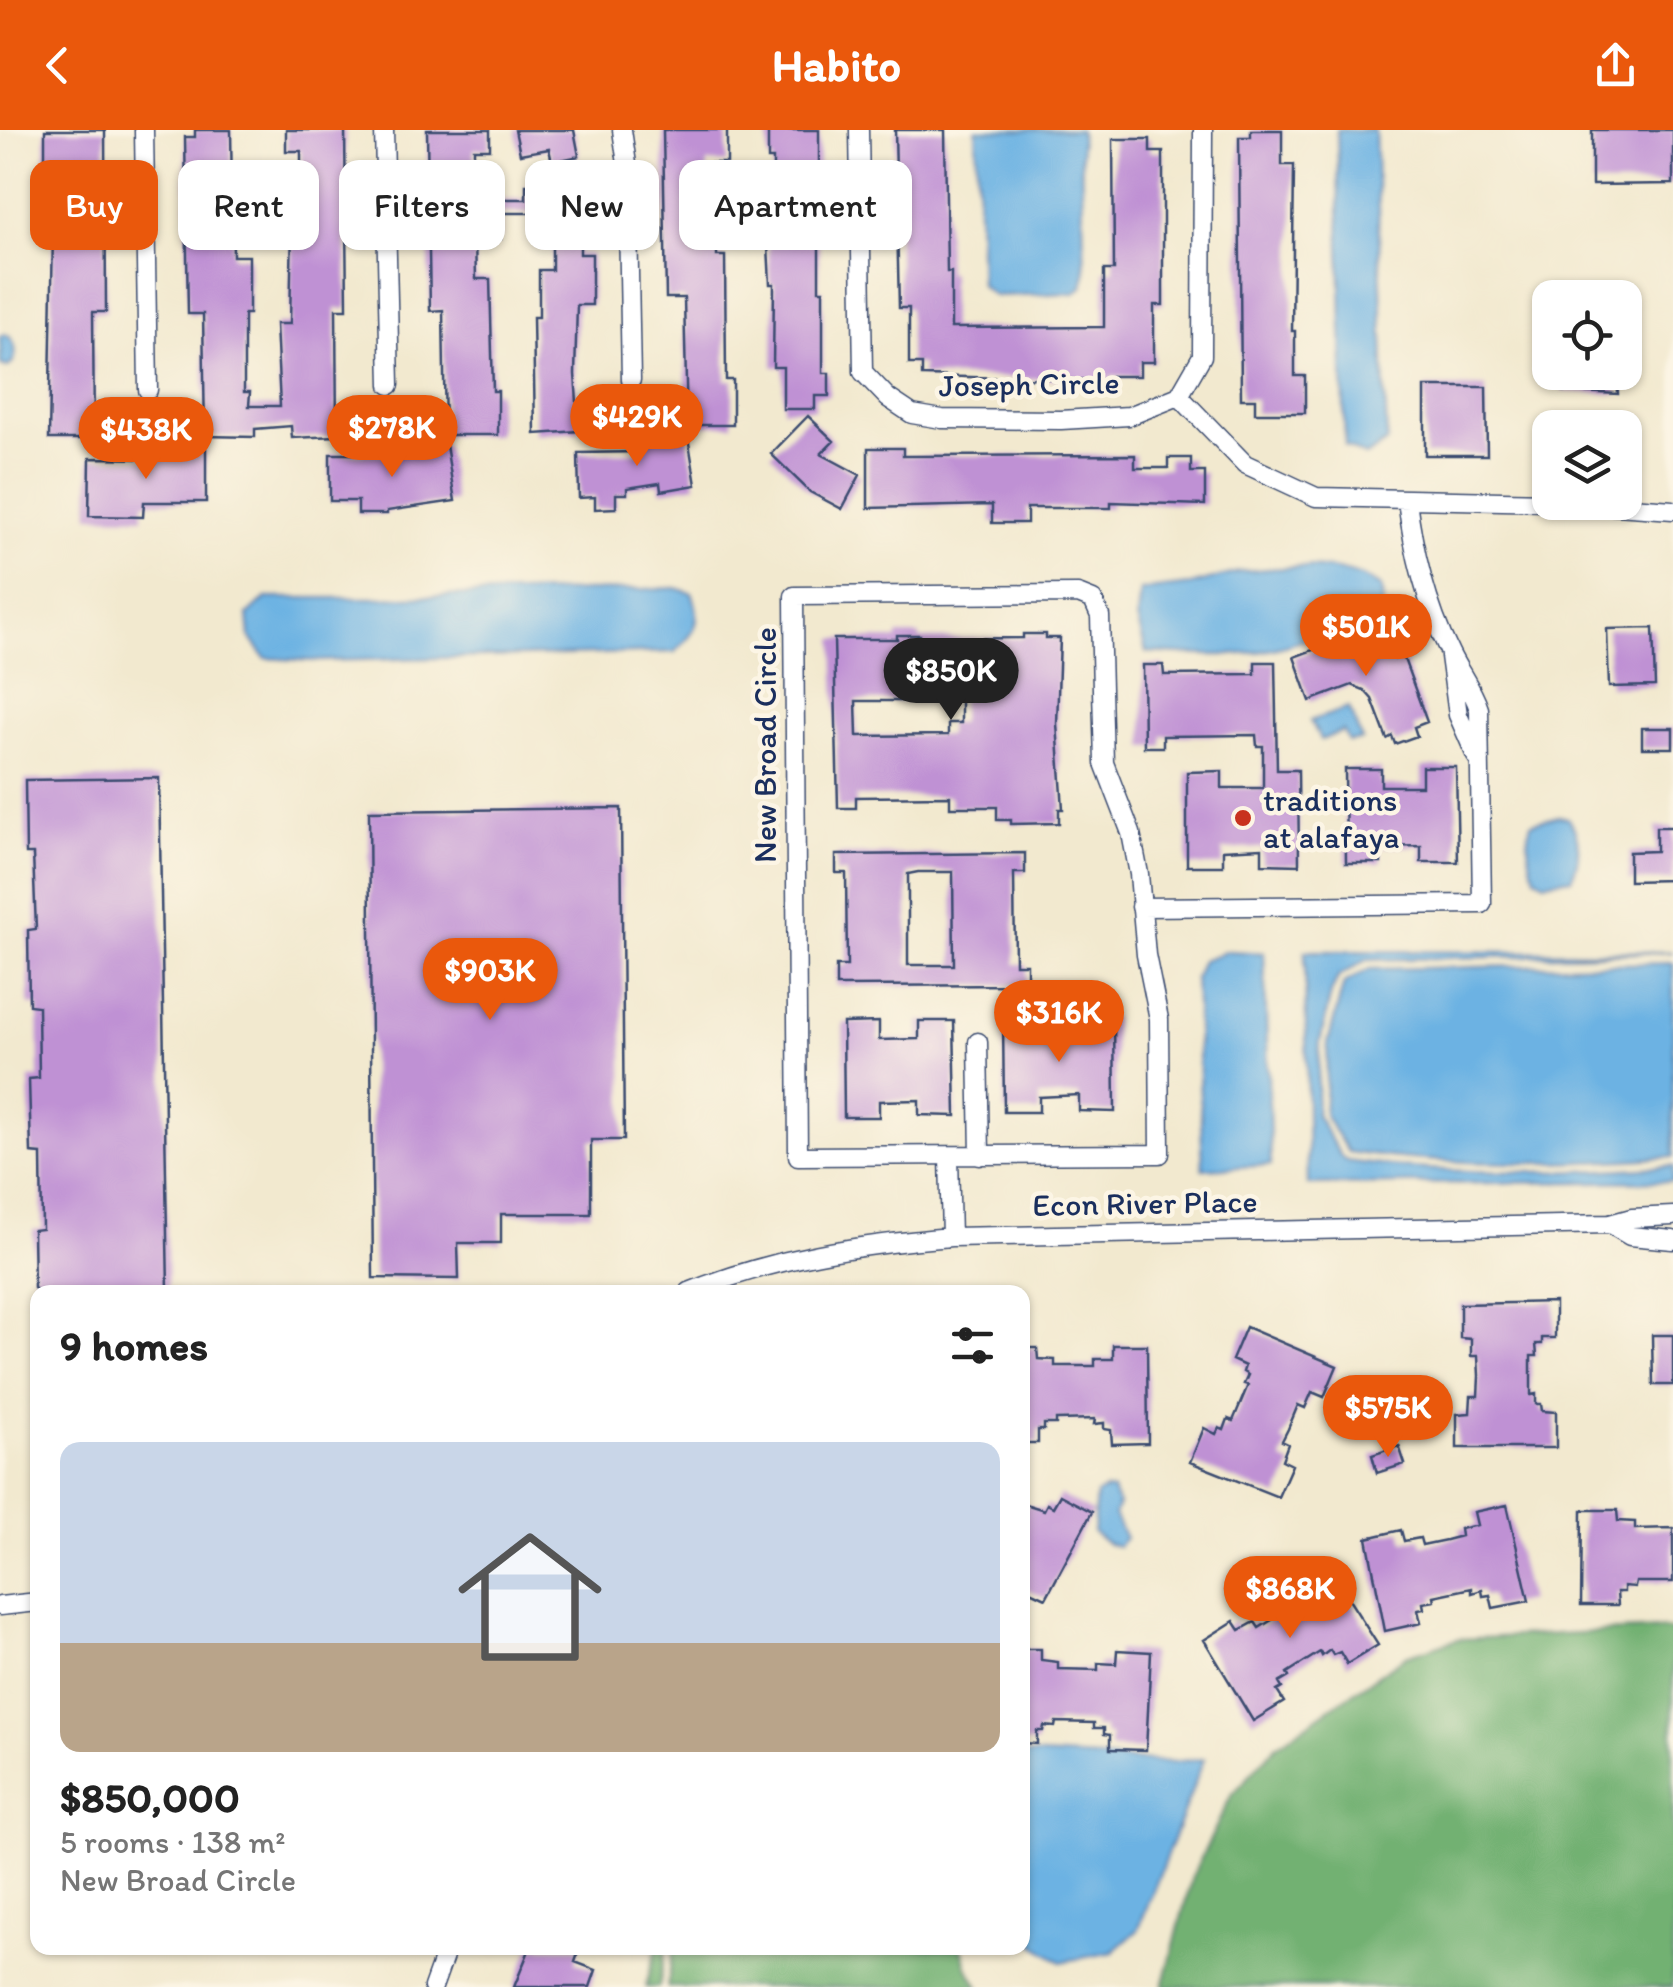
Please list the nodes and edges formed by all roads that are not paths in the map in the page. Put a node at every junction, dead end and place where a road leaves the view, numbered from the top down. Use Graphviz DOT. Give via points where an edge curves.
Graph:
graph roads {
  1 [pos="144,130"];
  2 [pos="384,130"];
  3 [pos="622,130"];
  4 [pos="859,130"];
  5 [pos="1203,130"];
  6 [pos="631,380"];
  7 [pos="390,385"];
  8 [pos="148,390"];
  9 [pos="1178,396"];
  10 [pos="1407,500"];
  11 [pos="1532,502"];
  12 [pos="1642,508"];
  13 [pos="1673,510"];
  14 [pos="1141,908"];
  15 [pos="978,1042"];
  16 [pos="949,1156"];
  17 [pos="980,1156"];
  18 [pos="1673,1216"];
  19 [pos="1610,1224"];
  20 [pos="950,1237"];
  21 [pos="1673,1240"];
  22 [pos="706,1285"];
  23 [pos="30,1603"];
  24 [pos="0,1606"];
  25 [pos="445,1955"];
  26 [pos="433,1987"];
  1 -- 8 [label="street"];
  2 -- 7 [label="street"];
  3 -- 6 [label="street"];
  4 -- 9 [label="street, Joseph Circle" via="863,372 888,398 912,414 942,418 1061,420 1129,416"];
  5 -- 9 [label="street" via="1202,356"];
  9 -- 10 [label="street" via="1245,464 1280,483 1316,497"];
  10 -- 11 [label="street"];
  10 -- 14 [label="street" via="1414,550 1450,653 1479,709 1482,904"];
  12 -- 13 [label="street"];
  14 -- 16 [label="street, New Broad Circle" via="1131,833 1104,762 1100,616 1093,600 1078,594 794,596 798,1156"];
  14 -- 17 [label="street, New Broad Circle" via="1159,1019 1160,1154"];
  15 -- 17 [label="street"];
  16 -- 17 [label="street, New Broad Circle"];
  16 -- 20 [label="street"];
  18 -- 19 [label="street, Econ River Place"];
  19 -- 20 [label="street, Econ River Place"];
  19 -- 21 [label="street, Econ River Place" via="1630,1236"];
  20 -- 22 [label="street, Econ River Place" via="854,1246"];
  23 -- 24 [label="street"];
  25 -- 26 [label="street"];
}
